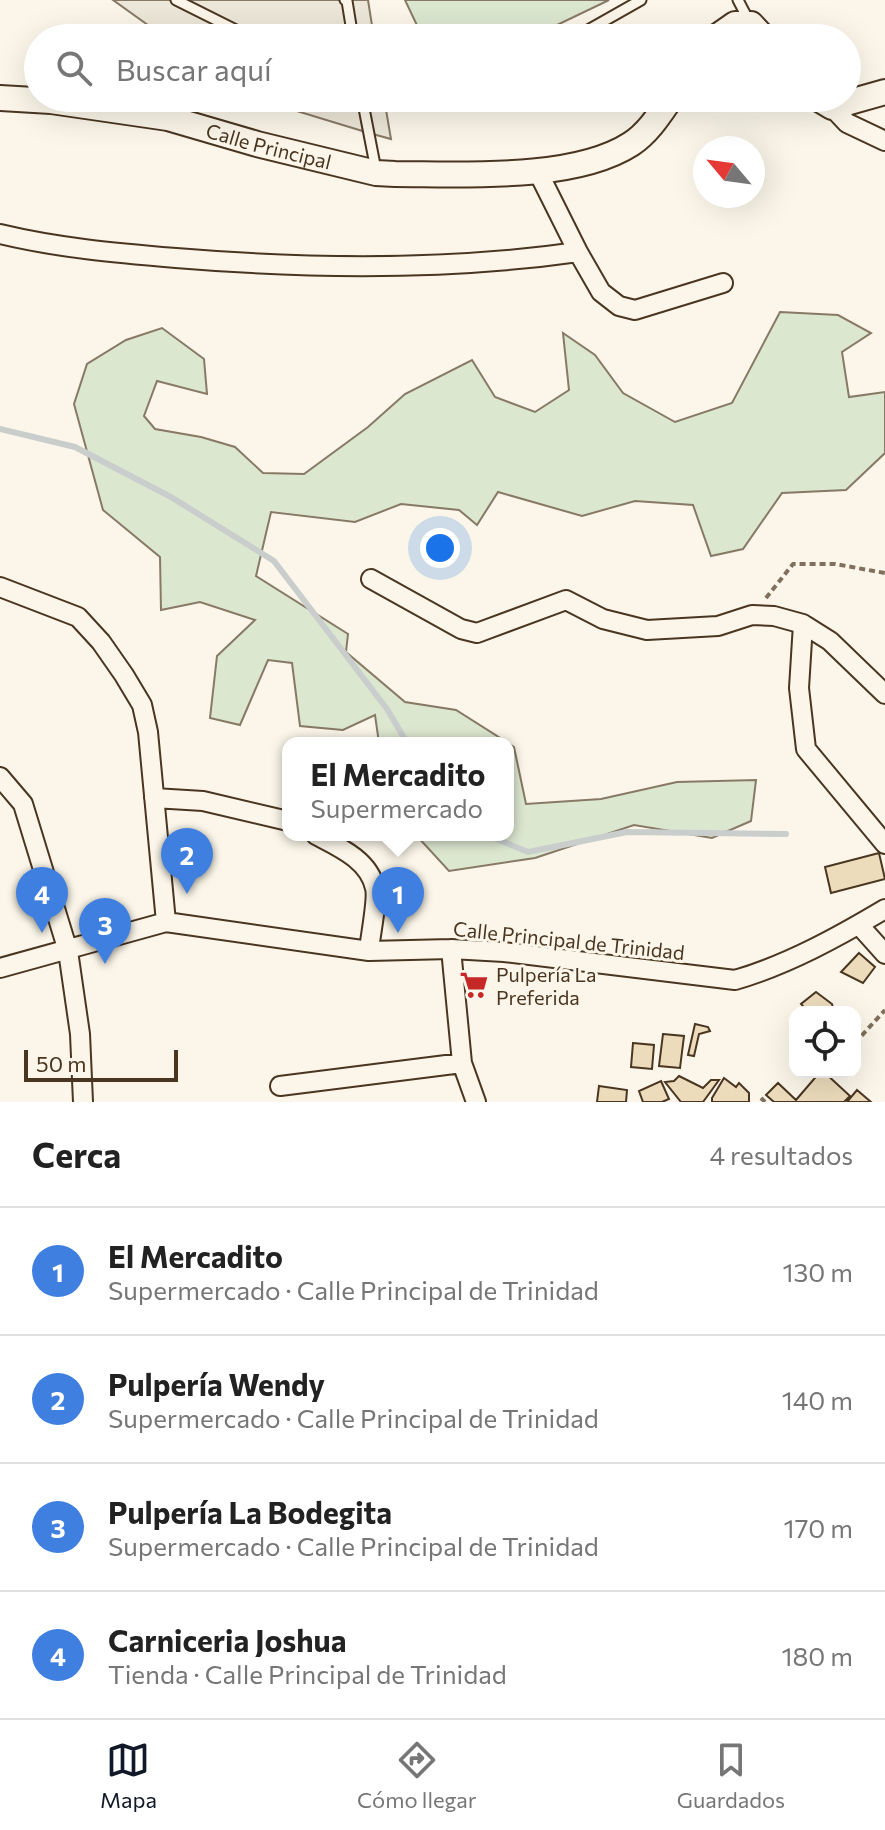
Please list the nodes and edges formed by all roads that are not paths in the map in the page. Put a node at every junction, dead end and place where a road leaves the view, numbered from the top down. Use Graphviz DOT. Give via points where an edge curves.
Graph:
graph roads {
  1 [pos="176,0"];
  2 [pos="345,0"];
  3 [pos="641,0"];
  4 [pos="738,0"];
  5 [pos="224,24"];
  6 [pos="351,24"];
  7 [pos="599,24"];
  8 [pos="753,24"];
  9 [pos="885,92"];
  10 [pos="861,96"];
  11 [pos="0,98"];
  12 [pos="24,99"];
  13 [pos="127,112"];
  14 [pos="365,112"];
  15 [pos="661,112"];
  16 [pos="835,112"];
  17 [pos="885,141"];
  18 [pos="538,172"];
  19 [pos="376,173"];
  20 [pos="0,234"];
  21 [pos="578,252"];
  22 [pos="723,283"];
  23 [pos="371,579"];
  24 [pos="0,587"];
  25 [pos="803,624"];
  26 [pos="885,694"];
  27 [pos="0,777"];
  28 [pos="154,798"];
  29 [pos="282,820"];
  30 [pos="328,841"];
  31 [pos="885,844"];
  32 [pos="885,909"];
  33 [pos="166,922"];
  34 [pos="859,925"];
  35 [pos="451,949"];
  36 [pos="68,951"];
  37 [pos="369,951"];
  38 [pos="885,954"];
  39 [pos="0,968"];
  40 [pos="462,1063"];
  41 [pos="280,1086"];
  42 [pos="83,1102"];
  43 [pos="476,1102"];
  1 -- 5 [label="lane"];
  2 -- 6 [label="lane"];
  3 -- 7 [label="lane"];
  4 -- 8 [label="lane"];
  9 -- 10 [label="street"];
  11 -- 12 [label="street, Calle Principal"];
  13 -- 19 [label="street, Calle Principal"];
  14 -- 19 [label="lane"];
  15 -- 18 [label="street, Calle Principal" via="633,143 609,156"];
  16 -- 17 [label="street"];
  18 -- 19 [label="street, Calle Principal"];
  18 -- 21 [label="street"];
  20 -- 21 [label="street" via="97,251 253,264 413,266"];
  21 -- 22 [label="street" via="601,292 635,310"];
  23 -- 25 [label="street" via="477,633 566,600 603,619 647,630 718,626 752,615"];
  24 -- 28 [label="street" via="78,617 101,642 142,705"];
  25 -- 26 [label="street" via="830,641"];
  25 -- 31 [label="street" via="799,688 806,749"];
  27 -- 36 [label="street" via="23,804"];
  28 -- 29 [label="street" via="203,801"];
  28 -- 33 [label="street"];
  30 -- 37 [label="street" via="363,865 376,889"];
  32 -- 34 [label="street, Calle Principal de Trinidad"];
  33 -- 36 [label="street, Calle Principal de Trinidad"];
  33 -- 37 [label="street, Calle Principal de Trinidad"];
  34 -- 35 [label="street, Calle Principal de Trinidad" via="735,980"];
  34 -- 38 [label="street"];
  35 -- 37 [label="street, Calle Principal de Trinidad"];
  35 -- 40 [label="street"];
  36 -- 39 [label="street, Calle Principal de Trinidad"];
  36 -- 42 [label="street"];
  40 -- 41 [label="street"];
  40 -- 43 [label="street"];
}
